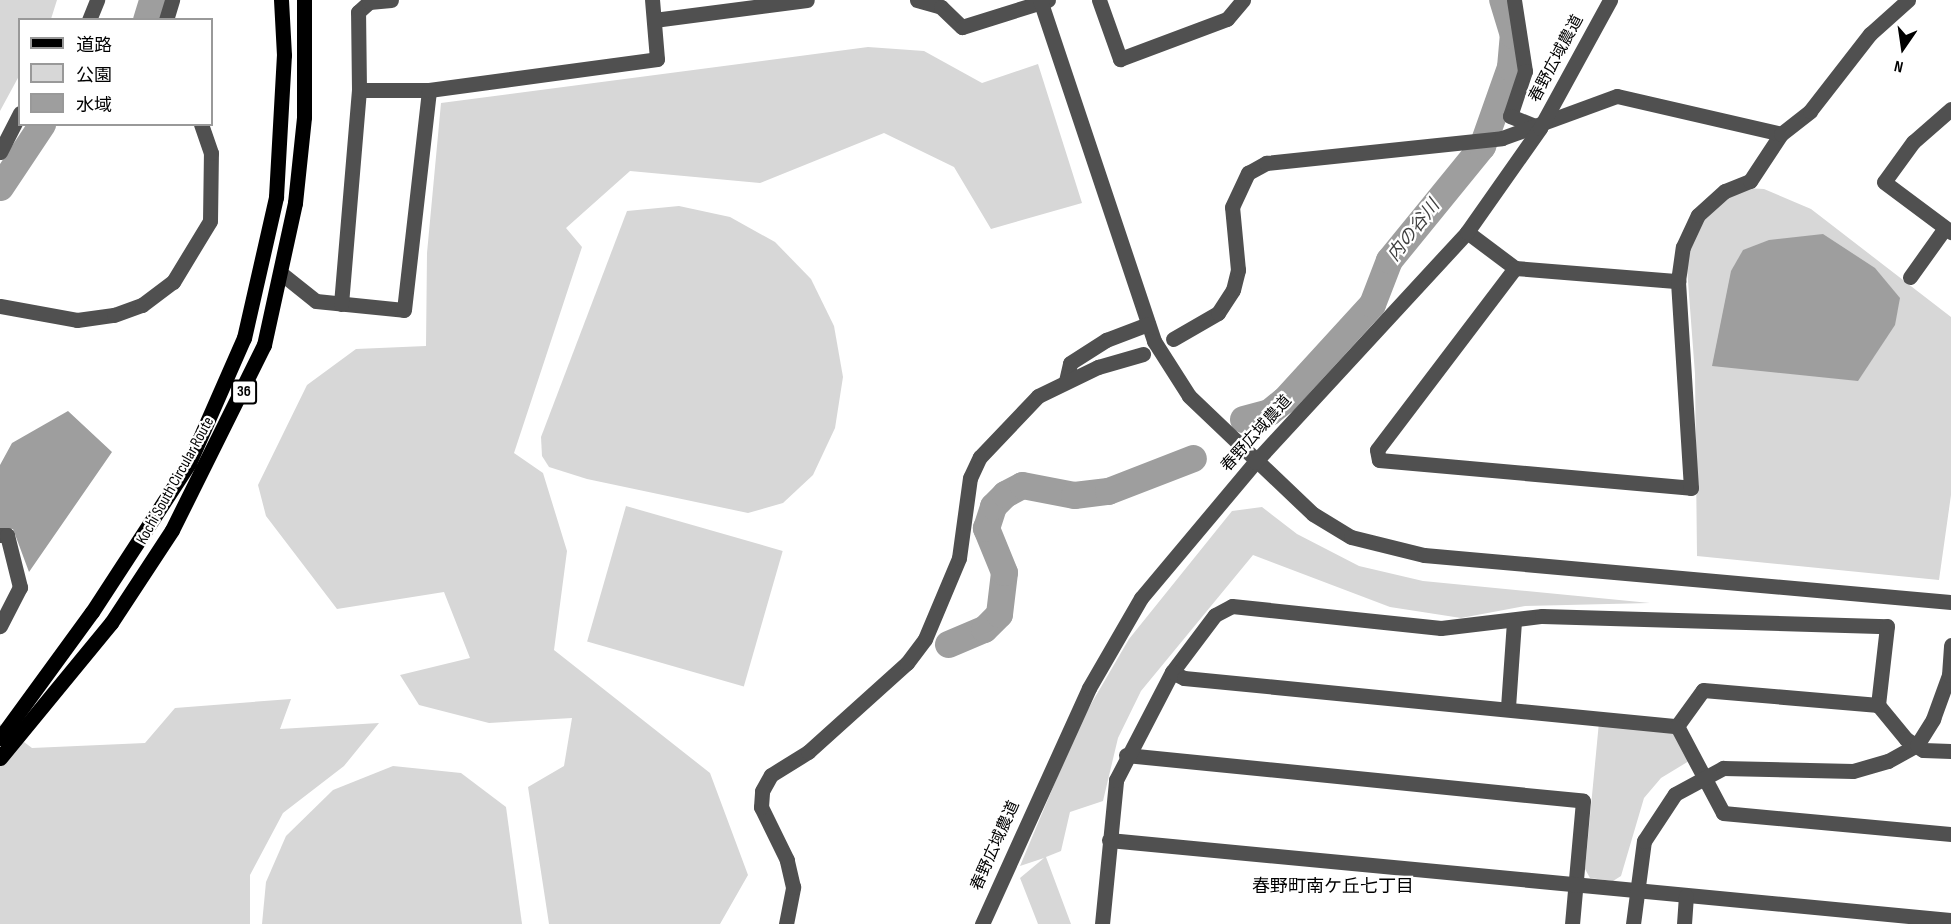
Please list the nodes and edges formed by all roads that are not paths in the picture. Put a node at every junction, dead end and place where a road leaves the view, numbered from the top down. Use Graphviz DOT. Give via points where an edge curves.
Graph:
graph roads {
  1 [pos="97,0"];
  2 [pos="172,0"];
  3 [pos="281,0"];
  4 [pos="304,0"];
  5 [pos="391,0"];
  6 [pos="652,0"];
  7 [pos="807,0"];
  8 [pos="917,0"];
  9 [pos="1099,0"];
  10 [pos="1243,0"];
  11 [pos="1514,0"];
  12 [pos="1610,0"];
  13 [pos="1908,0"];
  14 [pos="1043,1"];
  15 [pos="90,18"];
  16 [pos="167,18"];
  17 [pos="654,20"];
  18 [pos="359,90"];
  19 [pos="429,90"];
  20 [pos="1951,109"];
  21 [pos="18,117"];
  22 [pos="202,126"];
  23 [pos="1540,128"];
  24 [pos="1781,134"];
  25 [pos="0,152"];
  26 [pos="1948,230"];
  27 [pos="1467,232"];
  28 [pos="1515,268"];
  29 [pos="282,274"];
  30 [pos="1910,277"];
  31 [pos="1678,281"];
  32 [pos="341,304"];
  33 [pos="0,306"];
  34 [pos="1148,324"];
  35 [pos="1173,339"];
  36 [pos="1143,354"];
  37 [pos="1066,381"];
  38 [pos="1255,462"];
  39 [pos="0,535"];
  40 [pos="1951,602"];
  41 [pos="1514,621"];
  42 [pos="0,626"];
  43 [pos="1951,645"];
  44 [pos="1172,672"];
  45 [pos="1878,705"];
  46 [pos="1508,707"];
  47 [pos="1677,726"];
  48 [pos="0,738"];
  49 [pos="1917,744"];
  50 [pos="1951,752"];
  51 [pos="1126,755"];
  52 [pos="0,758"];
  53 [pos="1704,774"];
  54 [pos="1951,834"];
  55 [pos="1109,840"];
  56 [pos="1576,885"];
  57 [pos="1636,891"];
  58 [pos="1686,896"];
  59 [pos="1951,920"];
  60 [pos="786,924"];
  61 [pos="982,924"];
  62 [pos="1102,924"];
  63 [pos="1572,924"];
  64 [pos="1633,924"];
  65 [pos="1684,924"];
  1 -- 15 [label="street"];
  2 -- 16 [label="street"];
  3 -- 48 [label="main road, Kochi South Circular Route / 36" via="284,76 276,197 244,338 189,463 98,603"];
  4 -- 29 [label="main road, Kochi South Circular Route / 36" via="304,117"];
  5 -- 18 [label="street" via="369,2 358,12"];
  6 -- 17 [label="street"];
  7 -- 17 [label="street"];
  8 -- 14 [label="street" via="941,7 962,27"];
  9 -- 10 [label="street" via="1120,59 1227,19"];
  11 -- 23 [label="street" via="1525,71 1510,116"];
  12 -- 23 [label="street, 春野広域農道"];
  13 -- 24 [label="street" via="1870,34 1809,111"];
  14 -- 34 [label="street"];
  17 -- 19 [label="street" via="657,59"];
  18 -- 19 [label="street"];
  18 -- 32 [label="street"];
  19 -- 32 [label="street" via="404,310"];
  20 -- 26 [label="street" via="1913,142 1884,182"];
  21 -- 25 [label="street"];
  22 -- 33 [label="street" via="211,153 210,221 173,282 142,305 114,315 77,320"];
  23 -- 24 [label="street" via="1556,115 1617,96"];
  23 -- 27 [label="street, 春野広域農道"];
  23 -- 35 [label="street" via="1474,142 1266,163 1248,173 1232,207 1238,270 1233,290 1218,314"];
  24 -- 31 [label="street" via="1750,181 1725,191 1698,215 1683,248"];
  26 -- 30 [label="street"];
  27 -- 28 [label="street"];
  27 -- 38 [label="street, 春野広域農道"];
  28 -- 31 [label="street"];
  28 -- 31 [label="street" via="1377,450 1379,460 1691,488"];
  29 -- 32 [label="street" via="316,301"];
  29 -- 52 [label="main road, Kochi South Circular Route / 36" via="255,366 172,530 111,623"];
  34 -- 37 [label="street" via="1106,339 1070,363"];
  34 -- 38 [label="street" via="1190,396"];
  36 -- 37 [label="street"];
  37 -- 60 [label="street" via="1038,396 980,457 970,478 956,566 913,656 808,752 771,775 762,791 761,807 787,860 793,887"];
  38 -- 40 [label="street" via="1313,514 1385,548"];
  38 -- 61 [label="street, 春野広域農道" via="1141,598 1112,641"];
  39 -- 42 [label="street" via="7,535 21,587"];
  41 -- 44 [label="street" via="1441,628 1232,606 1215,615"];
  41 -- 45 [label="street" via="1542,616 1887,626"];
  41 -- 46 [label="street"];
  43 -- 49 [label="street" via="1942,700"];
  44 -- 46 [label="street" via="1184,678"];
  44 -- 51 [label="street"];
  45 -- 47 [label="street" via="1703,690"];
  45 -- 49 [label="street"];
  46 -- 47 [label="street"];
  47 -- 53 [label="street"];
  49 -- 50 [label="street"];
  49 -- 53 [label="street" via="1853,771 1752,765"];
  51 -- 55 [label="street" via="1116,780"];
  51 -- 56 [label="street" via="1583,801"];
  53 -- 54 [label="street" via="1723,813"];
  53 -- 57 [label="street" via="1675,794 1651,825"];
  55 -- 56 [label="street"];
  55 -- 62 [label="street"];
  56 -- 57 [label="street"];
  56 -- 63 [label="street"];
  57 -- 58 [label="street"];
  57 -- 64 [label="street"];
  58 -- 59 [label="street"];
  58 -- 65 [label="street"];
}
